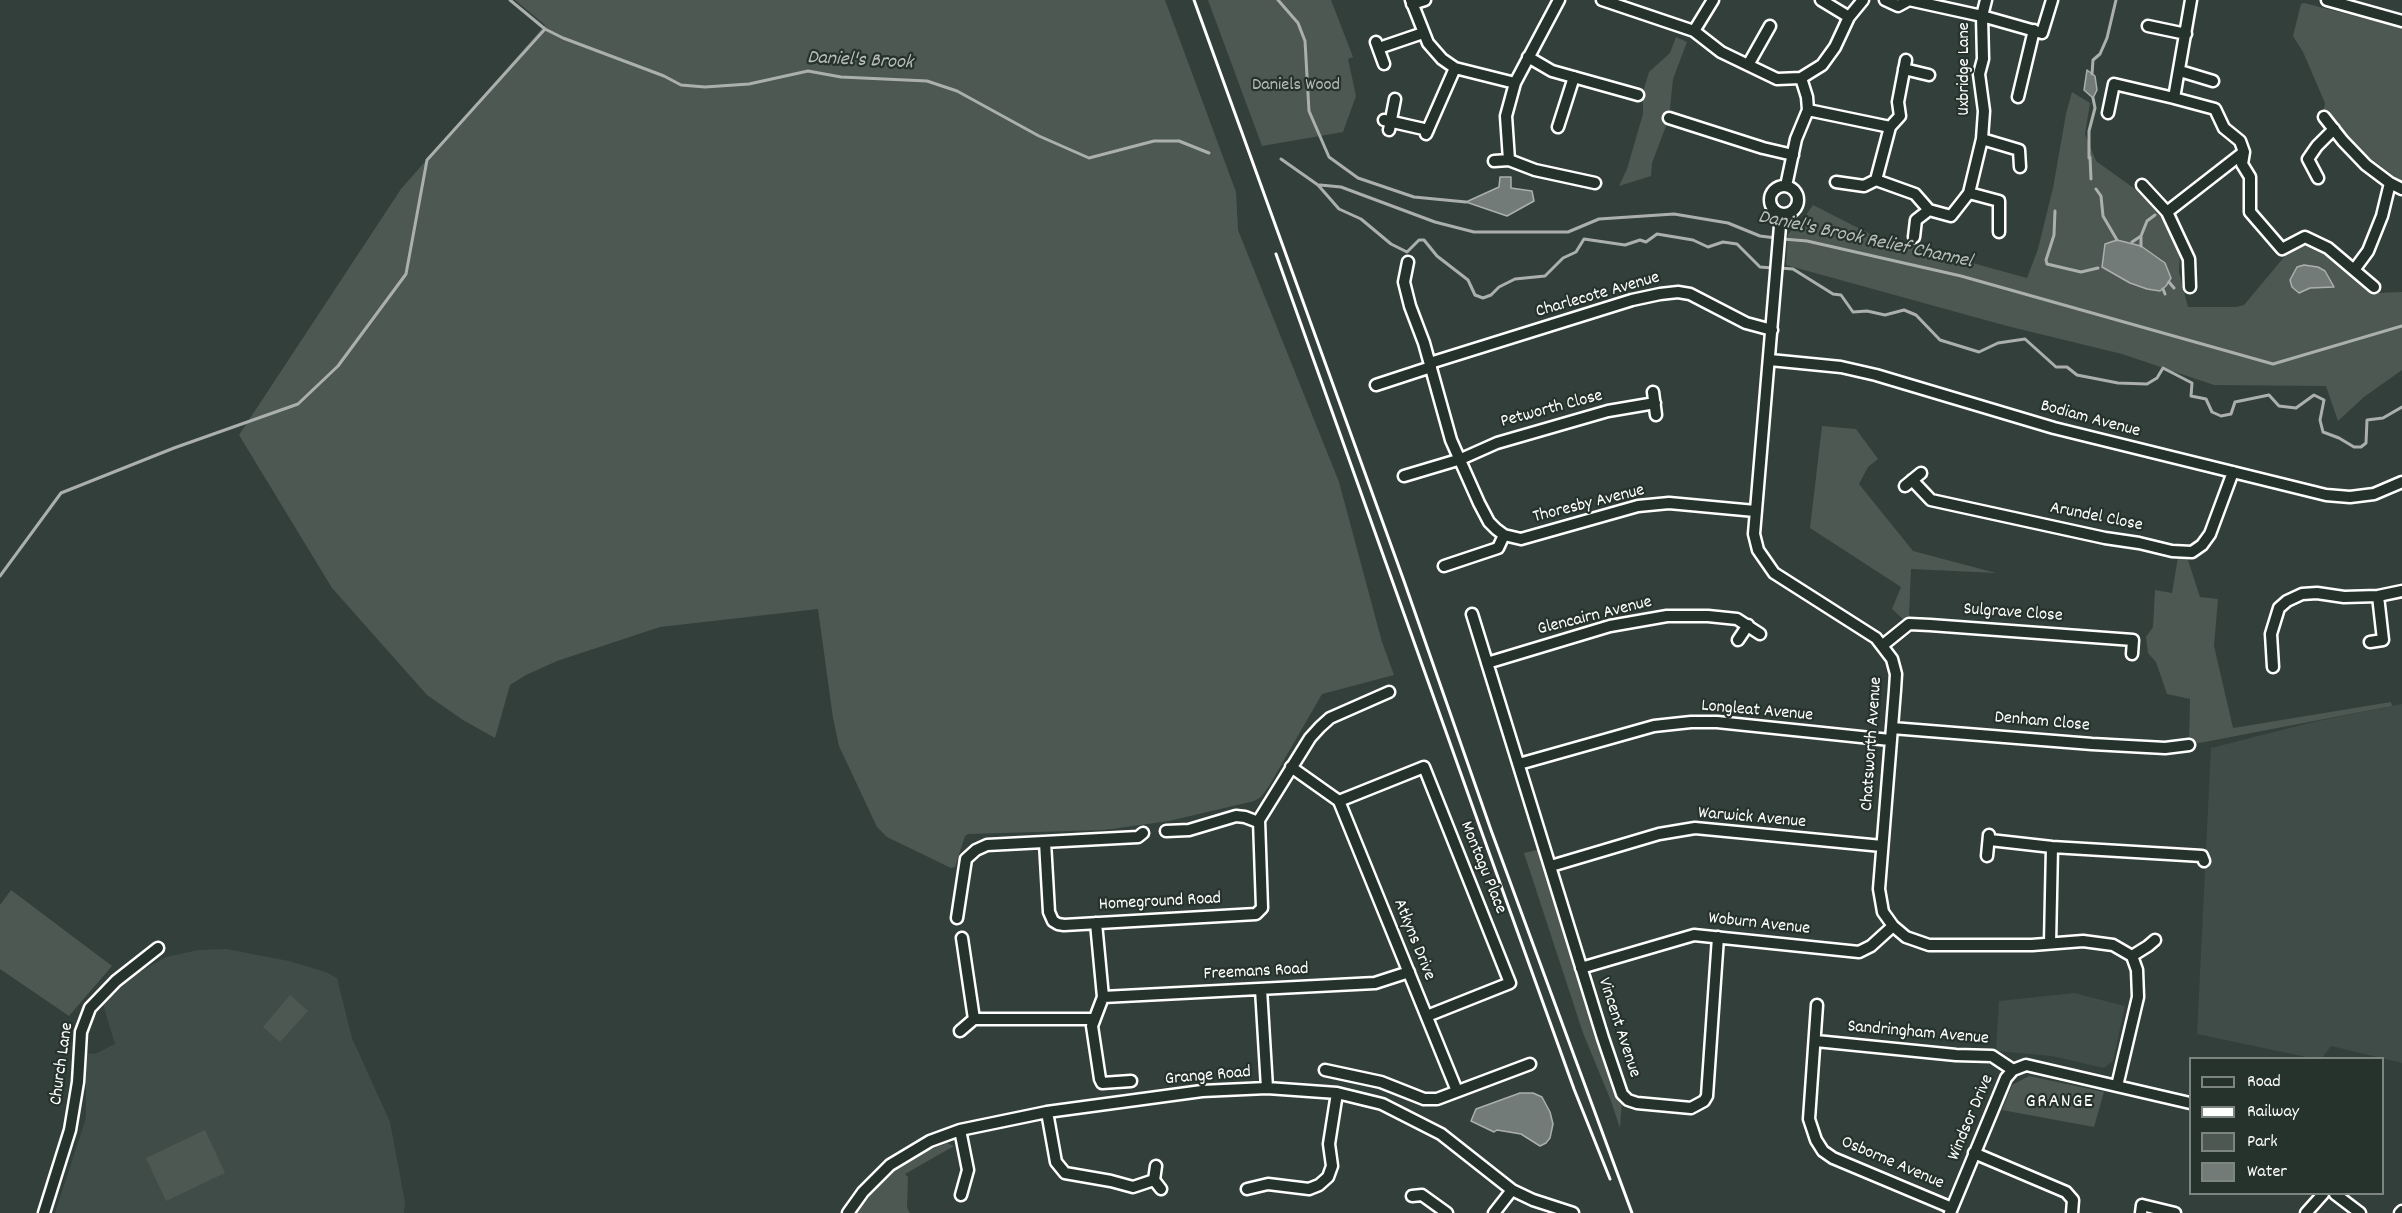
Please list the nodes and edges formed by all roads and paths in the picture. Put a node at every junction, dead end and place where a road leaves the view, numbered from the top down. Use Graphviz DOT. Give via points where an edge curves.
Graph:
graph roads {
  1 [pos="1425,0"];
  2 [pos="1559,0"];
  3 [pos="1602,0"];
  4 [pos="1713,0"];
  5 [pos="1821,0"];
  6 [pos="1863,0"];
  7 [pos="1886,0"];
  8 [pos="1986,0"];
  9 [pos="2052,0"];
  10 [pos="2191,0"];
  11 [pos="2327,0"];
  12 [pos="1412,2"];
  13 [pos="2354,3"];
  14 [pos="1942,4"];
  15 [pos="1982,16"];
  16 [pos="1850,17"];
  17 [pos="2402,21"];
  18 [pos="1770,26"];
  19 [pos="2148,26"];
  20 [pos="2034,30"];
  21 [pos="1694,31"];
  22 [pos="1423,33"];
  23 [pos="2186,34"];
  24 [pos="1528,57"];
  25 [pos="1384,64"];
  26 [pos="1748,65"];
  27 [pos="1455,69"];
  28 [pos="2180,71"];
  29 [pos="1929,75"];
  30 [pos="1574,77"];
  31 [pos="1801,78"];
  32 [pos="2213,81"];
  33 [pos="1515,83"];
  34 [pos="1638,95"];
  35 [pos="2018,97"];
  36 [pos="2174,98"];
  37 [pos="1395,99"];
  38 [pos="1808,110"];
  39 [pos="2108,112"];
  40 [pos="2324,117"];
  41 [pos="1670,118"];
  42 [pos="1558,127"];
  43 [pos="1890,127"];
  44 [pos="2334,129"];
  45 [pos="1982,139"];
  46 [pos="2244,152"];
  47 [pos="1793,155"];
  48 [pos="1509,160"];
  49 [pos="1494,161"];
  50 [pos="2020,166"];
  51 [pos="2318,178"];
  52 [pos="1876,180"];
  53 [pos="1836,182"];
  54 [pos="1595,183"];
  55 [pos="2390,183"];
  56 [pos="2142,185"];
  57 [pos="1786,186"];
  58 [pos="2402,189"];
  59 [pos="1969,194"];
  60 [pos="1929,210"];
  61 [pos="2167,212"];
  62 [pos="1780,229"];
  63 [pos="1999,232"];
  64 [pos="1914,237"];
  65 [pos="1408,262"];
  66 [pos="2354,270"];
  67 [pos="2190,287"];
  68 [pos="2374,287"];
  69 [pos="1772,330"];
  70 [pos="1770,360"];
  71 [pos="1431,365"];
  72 [pos="1376,385"];
  73 [pos="1656,415"];
  74 [pos="1461,459"];
  75 [pos="2233,472"];
  76 [pos="1921,473"];
  77 [pos="1404,476"];
  78 [pos="2402,482"];
  79 [pos="1755,511"];
  80 [pos="1504,535"];
  81 [pos="1444,566"];
  82 [pos="2402,591"];
  83 [pos="2378,596"];
  84 [pos="1472,614"];
  85 [pos="1748,625"];
  86 [pos="1760,634"];
  87 [pos="1738,640"];
  88 [pos="2370,642"];
  89 [pos="1883,645"];
  90 [pos="2132,654"];
  91 [pos="1487,663"];
  92 [pos="2273,667"];
  93 [pos="1389,692"];
  94 [pos="1892,728"];
  95 [pos="1890,740"];
  96 [pos="2189,745"];
  97 [pos="1519,764"];
  98 [pos="1291,767"];
  99 [pos="1340,801"];
  100 [pos="1258,822"];
  101 [pos="1166,831"];
  102 [pos="1143,833"];
  103 [pos="1045,842"];
  104 [pos="1882,846"];
  105 [pos="2052,847"];
  106 [pos="1987,856"];
  107 [pos="2204,861"];
  108 [pos="1551,866"];
  109 [pos="957,918"];
  110 [pos="1096,923"];
  111 [pos="1893,926"];
  112 [pos="963,937"];
  113 [pos="1718,937"];
  114 [pos="2155,940"];
  115 [pos="2050,943"];
  116 [pos="158,948"];
  117 [pos="2132,956"];
  118 [pos="1581,968"];
  119 [pos="1409,972"];
  120 [pos="1262,989"];
  121 [pos="1103,997"];
  122 [pos="1817,1005"];
  123 [pos="1426,1016"];
  124 [pos="974,1019"];
  125 [pos="1093,1019"];
  126 [pos="960,1031"];
  127 [pos="1816,1041"];
  128 [pos="1530,1064"];
  129 [pos="1325,1070"];
  130 [pos="2013,1070"];
  131 [pos="1131,1081"];
  132 [pos="2117,1086"];
  133 [pos="1267,1088"];
  134 [pos="1457,1091"];
  135 [pos="1336,1093"];
  136 [pos="2189,1103"];
  137 [pos="1047,1112"];
  138 [pos="960,1130"];
  139 [pos="1974,1153"];
  140 [pos="1156,1166"];
  141 [pos="1248,1189"];
  142 [pos="1512,1190"];
  143 [pos="1419,1192"];
  144 [pos="961,1195"];
  145 [pos="2322,1195"];
  146 [pos="2337,1195"];
  147 [pos="1951,1210"];
  148 [pos="44,1213"];
  149 [pos="848,1213"];
  150 [pos="1447,1213"];
  151 [pos="1494,1213"];
  152 [pos="1573,1213"];
  153 [pos="2072,1213"];
  154 [pos="2140,1213"];
  155 [pos="2175,1213"];
  156 [pos="2306,1213"];
  157 [pos="2360,1213"];
  1 -- 12 [label="street"];
  2 -- 24 [label="street"];
  3 -- 21 [label="street"];
  4 -- 21 [label="street"];
  5 -- 16 [label="street"];
  6 -- 16 [label="street"];
  7 -- 14 [label="street" via="1898,6 1908,0"];
  8 -- 15 [label="street, Uxbridge Lane"];
  9 -- 20 [label="street" via="2042,33"];
  10 -- 23 [label="street"];
  11 -- 13 [label="street"];
  12 -- 22 [label="street"];
  13 -- 17 [label="street"];
  14 -- 15 [label="street"];
  15 -- 20 [label="street"];
  15 -- 45 [label="street, Uxbridge Lane"];
  16 -- 31 [label="street" via="1822,65"];
  18 -- 26 [label="street"];
  19 -- 23 [label="street"];
  20 -- 35 [label="street"];
  21 -- 26 [label="street" via="1721,52"];
  22 -- 25 [label="street" via="1378,45"];
  22 -- 27 [label="street" via="1435,54"];
  23 -- 28 [label="street"];
  24 -- 30 [label="street"];
  24 -- 33 [label="street"];
  26 -- 31 [label="street" via="1777,79"];
  27 -- 33 [label="street"];
  27 -- 37 [label="street" via="1427,132 1388,124"];
  28 -- 32 [label="street"];
  28 -- 36 [label="street"];
  29 -- 43 [label="street, Uxbridge Lane" via="1903,70 1900,116"];
  30 -- 34 [label="street"];
  30 -- 42 [label="street"];
  31 -- 38 [label="street"];
  33 -- 48 [label="street" via="1506,116"];
  36 -- 39 [label="street" via="2114,84"];
  36 -- 46 [label="street" via="2216,109 2224,128 2240,141"];
  38 -- 43 [label="street"];
  38 -- 47 [label="street"];
  40 -- 44 [label="street"];
  41 -- 47 [label="street"];
  43 -- 52 [label="street, Uxbridge Lane"];
  44 -- 51 [label="street" via="2308,159"];
  44 -- 55 [label="street" via="2366,165"];
  45 -- 50 [label="street, Uxbridge Lane" via="2021,146"];
  45 -- 59 [label="street, Uxbridge Lane"];
  46 -- 61 [label="street"];
  46 -- 66 [label="street" via="2242,164 2250,177 2250,212 2271,239 2282,249 2306,237 2328,248"];
  47 -- 57 [label="street"];
  48 -- 49 [label="street"];
  48 -- 54 [label="street"];
  52 -- 53 [label="street" via="1864,186"];
  52 -- 60 [label="street" via="1915,194"];
  55 -- 58 [label="street"];
  55 -- 66 [label="street" via="2368,251"];
  56 -- 61 [label="street"];
  57 -- 62 [label="street" via="1774,190 1770,197"];
  57 -- 62 [label="street" via="1794,189 1798,202"];
  59 -- 60 [label="street, Uxbridge Lane" via="1950,216"];
  59 -- 63 [label="street" via="1999,201"];
  60 -- 64 [label="street" via="1916,220"];
  61 -- 67 [label="street" via="2189,259"];
  62 -- 69 [label="street, Chatsworth Avenue"];
  65 -- 71 [label="street" via="1404,282"];
  66 -- 68 [label="street"];
  69 -- 70 [label="street, Chatsworth Avenue"];
  69 -- 71 [label="street, Charlecote Avenue" via="1746,323 1690,294 1669,293 1632,300"];
  70 -- 75 [label="street, Bodiam Avenue" via="1841,367 1876,375 2054,428"];
  70 -- 79 [label="street, Chatsworth Avenue"];
  71 -- 72 [label="street"];
  71 -- 74 [label="street" via="1451,441"];
  73 -- 74 [label="street, Petworth Close" via="1654,398 1497,443"];
  74 -- 77 [label="street"];
  74 -- 80 [label="street" via="1489,522"];
  75 -- 76 [label="street, Arundel Close" via="2210,534 2192,552 2105,538 1931,500 1908,483"];
  75 -- 78 [label="street, Bodiam Avenue" via="2326,495 2350,497 2374,495"];
  79 -- 80 [label="street, Thoresby Avenue" via="1669,503 1638,506 1521,539"];
  79 -- 89 [label="street, Chatsworth Avenue" via="1755,543 1774,573"];
  80 -- 81 [label="street" via="1498,548"];
  82 -- 83 [label="street"];
  83 -- 88 [label="street" via="2383,640"];
  83 -- 92 [label="street" via="2317,593 2287,601 2279,608 2271,634"];
  84 -- 91 [label="street"];
  85 -- 86 [label="street, Glencairn Avenue"];
  85 -- 87 [label="street"];
  85 -- 91 [label="street, Glencairn Avenue" via="1737,619 1667,616 1610,626"];
  89 -- 90 [label="street, Sulgrave Close" via="1909,624 2133,640"];
  89 -- 94 [label="street, Chatsworth Avenue" via="1896,674"];
  91 -- 97 [label="street"];
  93 -- 98 [label="street" via="1330,718 1310,738"];
  94 -- 95 [label="street, Chatsworth Avenue"];
  94 -- 96 [label="street, Denham Close" via="2092,744 2165,748"];
  95 -- 97 [label="street, Longleat Avenue" via="1690,722 1654,726"];
  95 -- 104 [label="street, Chatsworth Avenue"];
  97 -- 108 [label="street, Vincent Avenue"];
  98 -- 99 [label="street"];
  98 -- 100 [label="street"];
  99 -- 119 [label="street, Atkyns Drive"];
  99 -- 123 [label="street, Montagu Place" via="1424,767 1510,983"];
  100 -- 101 [label="street" via="1236,816 1179,836"];
  100 -- 110 [label="street, Homeground Road" via="1262,908 1256,914"];
  102 -- 103 [label="street" via="1138,837"];
  103 -- 109 [label="street" via="987,845 976,850 966,859"];
  103 -- 110 [label="street, Homeground Road" via="1053,921 1064,926"];
  104 -- 108 [label="street, Warwick Avenue" via="1695,828 1659,834"];
  104 -- 111 [label="street, Chatsworth Avenue" via="1880,902"];
  105 -- 106 [label="street" via="1989,837"];
  105 -- 107 [label="street" via="2178,850 2202,856"];
  105 -- 115 [label="street"];
  108 -- 118 [label="street, Vincent Avenue"];
  110 -- 121 [label="street"];
  111 -- 113 [label="street, Woburn Avenue" via="1859,952"];
  111 -- 115 [label="street" via="1906,938 1929,945"];
  112 -- 124 [label="street"];
  113 -- 118 [label="street, Woburn Avenue" via="1694,935"];
  113 -- 118 [label="street, Vincent Avenue" via="1707,1096 1691,1108 1637,1103 1622,1094"];
  114 -- 117 [label="street"];
  115 -- 117 [label="street" via="2113,945"];
  116 -- 148 [label="street, Church Lane" via="116,981 90,1008 81,1032 70,1130"];
  117 -- 132 [label="street" via="2138,997"];
  119 -- 120 [label="street, Freemans Road" via="1375,983"];
  119 -- 123 [label="street, Atkyns Drive"];
  120 -- 121 [label="street, Freemans Road"];
  120 -- 133 [label="street"];
  121 -- 125 [label="street"];
  122 -- 127 [label="street, Osborne Avenue"];
  123 -- 134 [label="street, Atkyns Drive"];
  124 -- 125 [label="street"];
  124 -- 126 [label="street"];
  125 -- 131 [label="street" via="1101,1082"];
  127 -- 130 [label="street, Sandringham Avenue" via="1992,1056"];
  127 -- 147 [label="street, Osborne Avenue" via="1809,1119 1823,1151"];
  128 -- 134 [label="street"];
  129 -- 134 [label="street" via="1381,1082 1424,1099 1437,1099"];
  130 -- 132 [label="street, Windsor Drive" via="2026,1065"];
  130 -- 139 [label="street, Windsor Drive"];
  132 -- 136 [label="street, Windsor Drive"];
  133 -- 135 [label="street, Grange Road"];
  133 -- 137 [label="street, Grange Road" via="1202,1091"];
  135 -- 141 [label="street" via="1328,1177 1309,1190 1268,1184"];
  135 -- 142 [label="street, Grange Road" via="1382,1104 1432,1129"];
  137 -- 138 [label="street, Grange Road"];
  137 -- 140 [label="street" via="1056,1162 1065,1173 1133,1187 1157,1184"];
  138 -- 144 [label="street" via="968,1170 957,1183"];
  138 -- 149 [label="street, Grange Road" via="930,1141 890,1165"];
  139 -- 147 [label="street, Windsor Drive"];
  139 -- 153 [label="street" via="2066,1192 2073,1200"];
  142 -- 151 [label="street"];
  142 -- 152 [label="street, Grange Road"];
  143 -- 150 [label="street"];
  145 -- 156 [label="street"];
  146 -- 157 [label="street"];
  154 -- 155 [label="street" via="2142,1205"];
}
